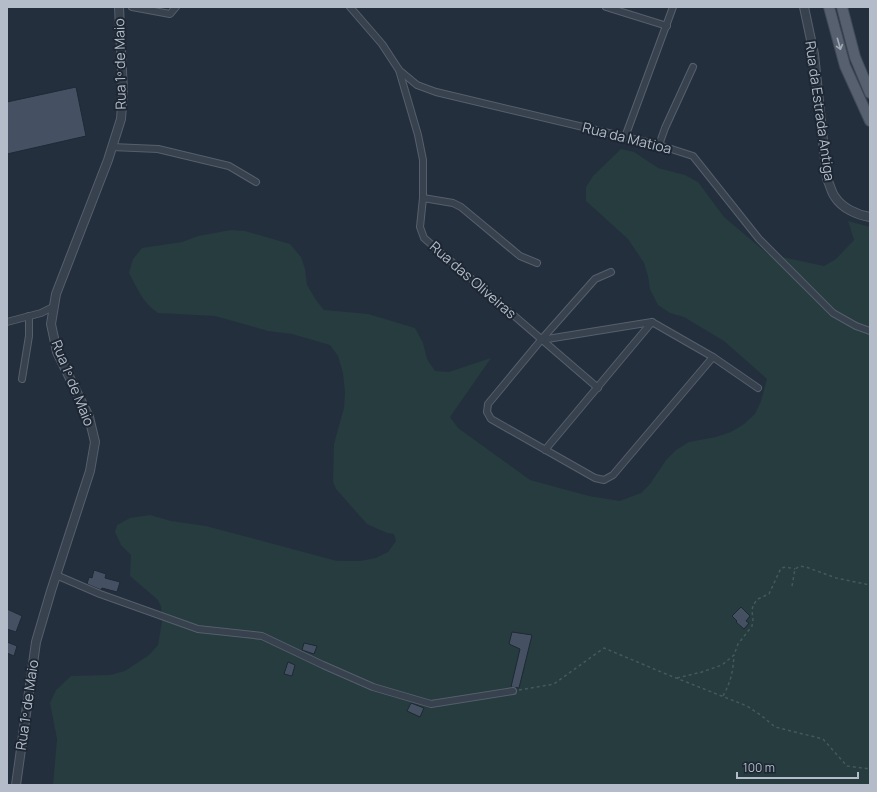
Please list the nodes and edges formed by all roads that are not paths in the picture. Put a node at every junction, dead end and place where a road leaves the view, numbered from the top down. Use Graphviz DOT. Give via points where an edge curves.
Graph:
graph roads {
  1 [pos="119,7"];
  2 [pos="132,7"];
  3 [pos="176,7"];
  4 [pos="350,7"];
  5 [pos="606,7"];
  6 [pos="673,7"];
  7 [pos="804,7"];
  8 [pos="828,7"];
  9 [pos="842,7"];
  10 [pos="667,26"];
  11 [pos="693,67"];
  12 [pos="399,70"];
  13 [pos="870,93"];
  14 [pos="870,121"];
  15 [pos="625,137"];
  16 [pos="659,145"];
  17 [pos="112,147"];
  18 [pos="256,182"];
  19 [pos="423,198"];
  20 [pos="870,217"];
  21 [pos="537,263"];
  22 [pos="611,272"];
  23 [pos="53,307"];
  24 [pos="29,316"];
  25 [pos="7,322"];
  26 [pos="652,322"];
  27 [pos="870,331"];
  28 [pos="541,340"];
  29 [pos="713,357"];
  30 [pos="22,379"];
  31 [pos="598,388"];
  32 [pos="758,388"];
  33 [pos="545,450"];
  34 [pos="56,575"];
  35 [pos="513,690"];
  36 [pos="16,785"];
  1 -- 17 [label="street, Rua 1º de Maio" via="124,92 121,119"];
  2 -- 3 [label="street" via="170,14"];
  4 -- 12 [label="street, Rua da Matioa" via="382,44"];
  5 -- 10 [label="street"];
  6 -- 10 [label="street"];
  7 -- 20 [label="street, Rua da Estrada Antiga" via="814,54 827,179 834,197 846,208 861,216"];
  8 -- 14 [label="main road, one-way" via="845,66"];
  9 -- 13 [label="main road" via="855,57"];
  10 -- 15 [label="street"];
  11 -- 16 [label="street"];
  12 -- 15 [label="street, Rua da Matioa" via="417,85 436,92"];
  12 -- 19 [label="street, Rua das Oliveiras" via="423,160"];
  15 -- 16 [label="street, Rua da Matioa"];
  16 -- 27 [label="street, Rua da Matioa" via="693,156 759,239 833,313"];
  17 -- 18 [label="street" via="158,149 229,166"];
  17 -- 23 [label="street, Rua 1º de Maio"];
  19 -- 21 [label="street" via="453,203 461,207 520,256"];
  19 -- 28 [label="street, Rua das Oliveiras" via="420,227 424,238"];
  22 -- 28 [label="street" via="595,279"];
  23 -- 24 [label="street"];
  23 -- 34 [label="street, Rua 1º de Maio" via="51,324 57,352 89,416 95,442 90,471"];
  24 -- 25 [label="street"];
  24 -- 30 [label="street" via="29,336"];
  26 -- 28 [label="street"];
  26 -- 29 [label="street"];
  26 -- 31 [label="street"];
  28 -- 31 [label="street, Rua das Oliveiras"];
  28 -- 33 [label="street" via="488,404 487,412 491,419"];
  29 -- 32 [label="street"];
  29 -- 33 [label="street" via="614,475 604,480 595,478"];
  31 -- 33 [label="street"];
  34 -- 35 [label="street" via="100,594 198,629 262,636 373,687 430,704"];
  34 -- 36 [label="street, Rua 1º de Maio" via="36,642"];
}
